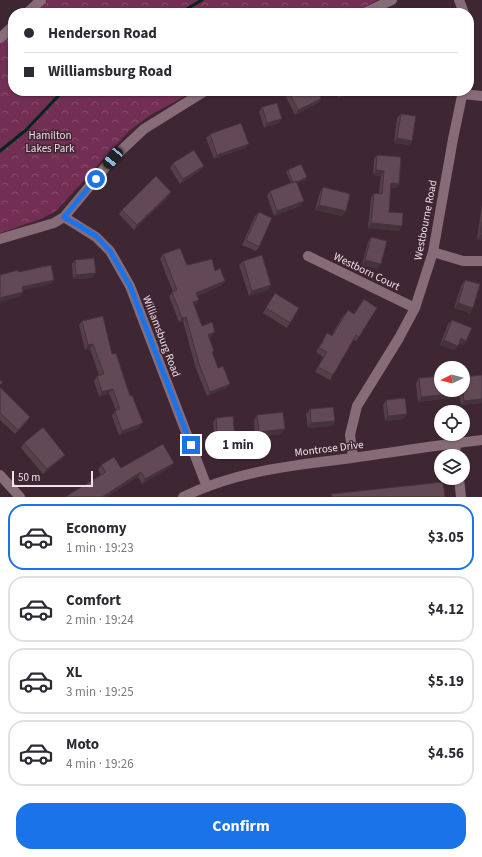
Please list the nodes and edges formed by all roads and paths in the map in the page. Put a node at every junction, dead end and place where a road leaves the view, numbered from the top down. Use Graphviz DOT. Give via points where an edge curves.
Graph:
graph roads {
  1 [pos="392,0"];
  2 [pos="375,8"];
  3 [pos="8,31"];
  4 [pos="0,38"];
  5 [pos="197,96"];
  6 [pos="462,96"];
  7 [pos="64,217"];
  8 [pos="0,239"];
  9 [pos="433,252"];
  10 [pos="308,256"];
  11 [pos="482,261"];
  12 [pos="414,308"];
  13 [pos="482,440"];
  14 [pos="455,443"];
  15 [pos="455,449"];
  16 [pos="353,458"];
  17 [pos="0,475"];
  18 [pos="460,485"];
  19 [pos="207,487"];
  20 [pos="20,497"];
  21 [pos="183,497"];
  22 [pos="461,497"];
  1 -- 2 [label="street"];
  3 -- 4 [label="street"];
  5 -- 7 [label="street" via="144,129 113,158"];
  6 -- 9 [label="street, Westbourne Road" via="452,139"];
  7 -- 8 [label="street" via="54,223"];
  7 -- 19 [label="street, Williamsburg Road" via="96,236 110,251 130,286"];
  9 -- 11 [label="street" via="463,262"];
  9 -- 12 [label="street, Westbourne Road"];
  10 -- 12 [label="street, Westborn Court"];
  12 -- 16 [label="street, Westbourne Road" via="399,338 357,406 350,435"];
  13 -- 14 [label="street, Montrose Drive"];
  14 -- 15 [label="street"];
  14 -- 16 [label="street, Montrose Drive"];
  16 -- 19 [label="street, Montrose Drive" via="284,466"];
  17 -- 20 [label="street"];
  18 -- 22 [label="street"];
  19 -- 21 [label="street, Montrose Drive"];
}
